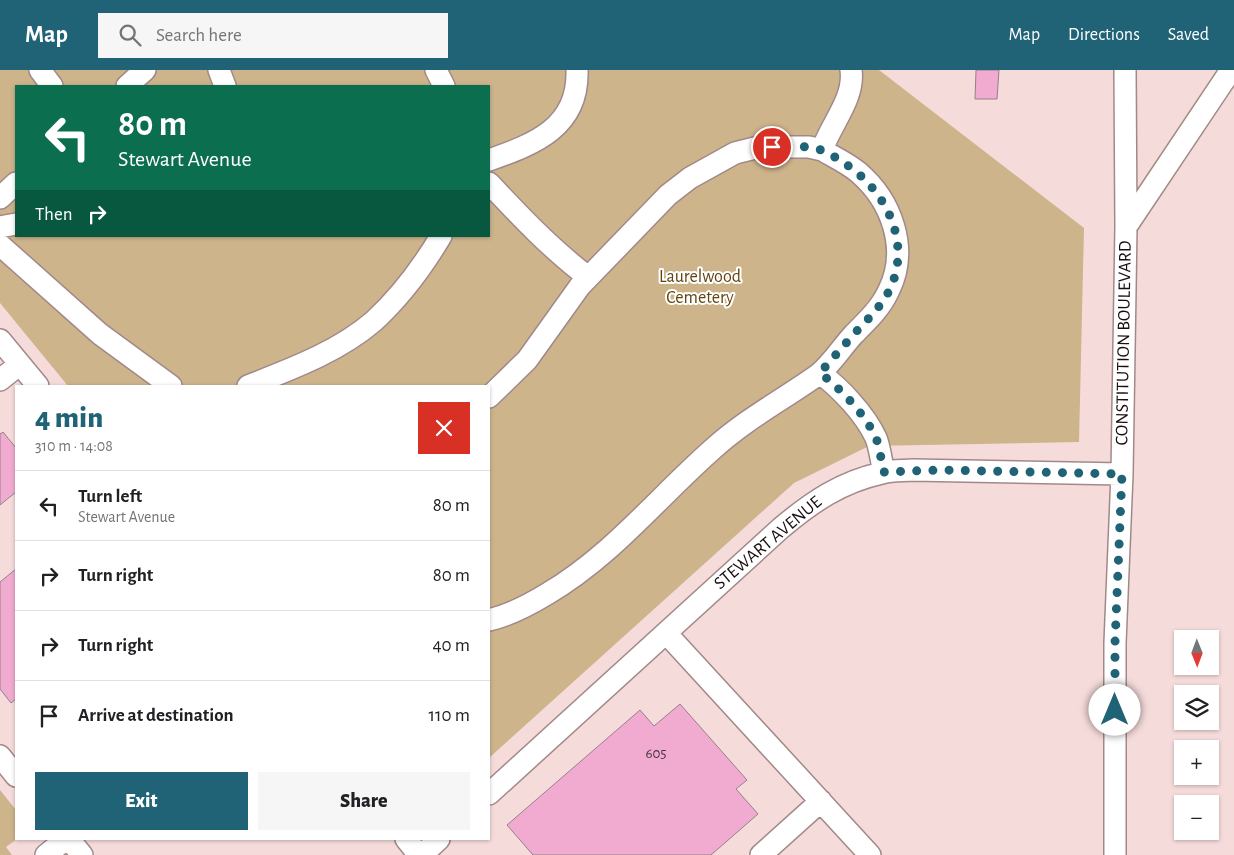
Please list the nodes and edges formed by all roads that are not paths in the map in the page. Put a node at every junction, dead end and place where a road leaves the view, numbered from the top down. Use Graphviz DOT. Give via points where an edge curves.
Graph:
graph roads {
  1 [pos="40,70"];
  2 [pos="145,70"];
  3 [pos="219,70"];
  4 [pos="436,70"];
  5 [pos="577,70"];
  6 [pos="851,70"];
  7 [pos="1125,70"];
  8 [pos="1232,70"];
  9 [pos="51,85"];
  10 [pos="128,85"];
  11 [pos="225,85"];
  12 [pos="444,85"];
  13 [pos="822,150"];
  14 [pos="490,160"];
  15 [pos="15,184"];
  16 [pos="490,184"];
  17 [pos="0,198"];
  18 [pos="15,224"];
  19 [pos="0,227"];
  20 [pos="1126,227"];
  21 [pos="440,237"];
  22 [pos="0,245"];
  23 [pos="588,277"];
  24 [pos="0,340"];
  25 [pos="20,364"];
  26 [pos="820,373"];
  27 [pos="0,380"];
  28 [pos="37,385"];
  29 [pos="170,385"];
  30 [pos="250,385"];
  31 [pos="490,396"];
  32 [pos="884,472"];
  33 [pos="1122,474"];
  34 [pos="490,620"];
  35 [pos="666,633"];
  36 [pos="0,756"];
  37 [pos="15,775"];
  38 [pos="490,793"];
  39 [pos="821,801"];
  40 [pos="66,840"];
  41 [pos="68,840"];
  42 [pos="407,840"];
  43 [pos="438,840"];
  44 [pos="859,851"];
  45 [pos="46,855"];
  46 [pos="82,855"];
  47 [pos="420,855"];
  48 [pos="761,855"];
  49 [pos="1115,855"];
  1 -- 9 [label="street"];
  2 -- 10 [label="street"];
  3 -- 11 [label="street"];
  4 -- 12 [label="street"];
  5 -- 14 [label="street" via="575,92 562,122 548,133"];
  6 -- 13 [label="street" via="848,96"];
  7 -- 20 [label="street, CONSTITUTION BOULEVARD"];
  8 -- 20 [label="street"];
  13 -- 23 [label="street" via="759,147 735,152 714,163 668,195"];
  13 -- 26 [label="street" via="858,172 886,206 898,246 898,268 889,291 874,313"];
  15 -- 17 [label="street"];
  16 -- 23 [label="street" via="544,241"];
  18 -- 19 [label="street"];
  20 -- 33 [label="street, CONSTITUTION BOULEVARD"];
  21 -- 30 [label="street" via="411,282 373,321 319,356"];
  22 -- 29 [label="street" via="100,334"];
  23 -- 31 [label="street" via="527,360"];
  24 -- 25 [label="street"];
  25 -- 27 [label="street"];
  25 -- 28 [label="street"];
  26 -- 32 [label="street" via="834,383 870,427 877,440"];
  26 -- 34 [label="street" via="715,446 626,534 571,581 536,601"];
  32 -- 33 [label="street, STEWART AVENUE"];
  32 -- 35 [label="street, STEWART AVENUE" via="838,487 809,505"];
  33 -- 49 [label="street, CONSTITUTION BOULEVARD" via="1115,643"];
  35 -- 38 [label="street, STEWART AVENUE"];
  35 -- 39 [label="street"];
  36 -- 37 [label="street"];
  39 -- 44 [label="street"];
  39 -- 48 [label="street"];
  40 -- 45 [label="street"];
  41 -- 46 [label="street"];
  42 -- 47 [label="street"];
  43 -- 47 [label="street"];
}
